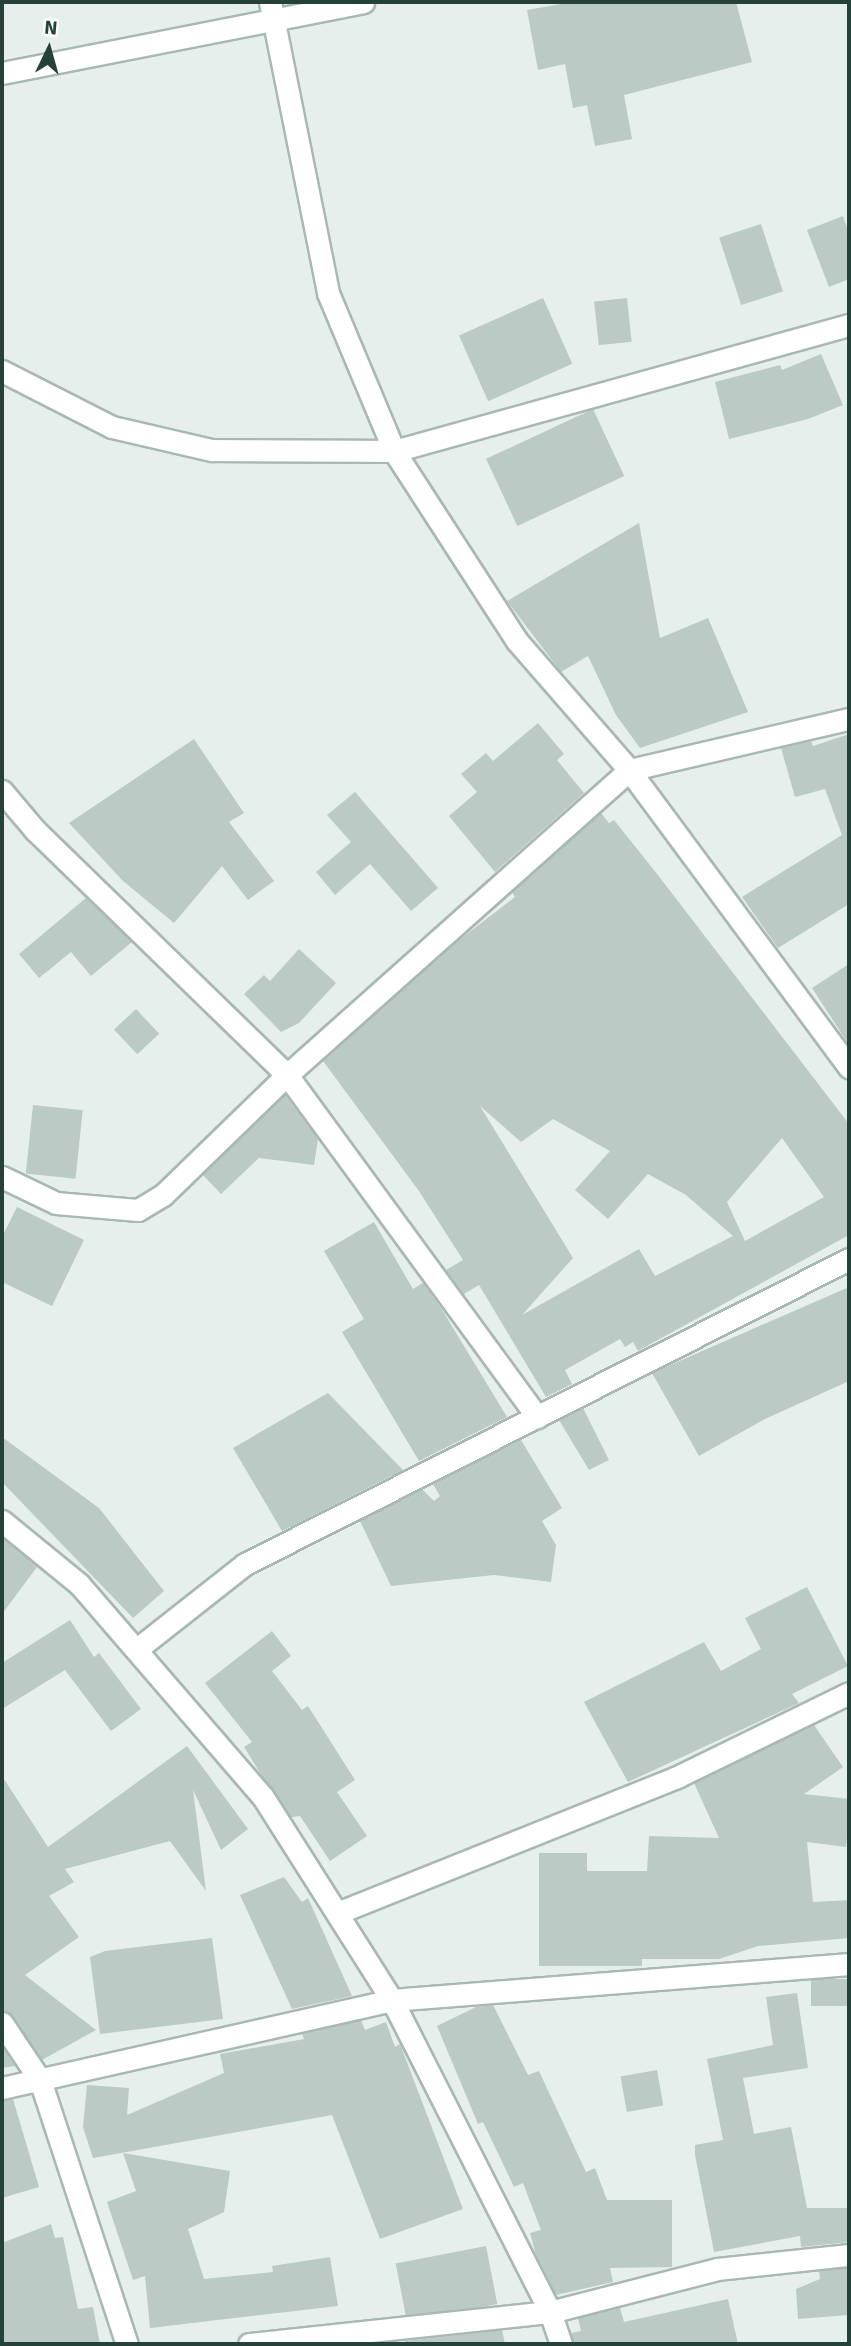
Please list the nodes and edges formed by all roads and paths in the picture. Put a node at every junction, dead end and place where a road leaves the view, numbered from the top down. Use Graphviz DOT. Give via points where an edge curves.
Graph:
graph roads {
  1 [pos="363,2"];
  2 [pos="271,11"];
  3 [pos="2,73"];
  4 [pos="849,325"];
  5 [pos="2,371"];
  6 [pos="394,451"];
  7 [pos="849,719"];
  8 [pos="629,769"];
  9 [pos="2,791"];
  10 [pos="849,1067"];
  11 [pos="287,1075"];
  12 [pos="2,1177"];
  13 [pos="849,1259"];
  14 [pos="537,1417"];
  15 [pos="2,1521"];
  16 [pos="137,1649"];
  17 [pos="849,1693"];
  18 [pos="337,1913"];
  19 [pos="849,1964"];
  20 [pos="392,2000"];
  21 [pos="2,2023"];
  22 [pos="40,2080"];
  23 [pos="2,2088"];
  24 [pos="849,2255"];
  25 [pos="550,2312"];
  26 [pos="127,2344"];
  27 [pos="249,2344"];
  28 [pos="561,2344"];
  1 -- 2 [label="street"];
  2 -- 3 [label="street"];
  2 -- 6 [label="street" via="328,293"];
  4 -- 6 [label="street"];
  5 -- 6 [label="street" via="112,427 212,450"];
  6 -- 8 [label="street" via="517,641"];
  7 -- 8 [label="street"];
  8 -- 10 [label="street"];
  8 -- 11 [label="street"];
  9 -- 11 [label="street" via="35,830"];
  11 -- 12 [label="street" via="163,1195 138,1210 57,1203"];
  11 -- 14 [label="street"];
  13 -- 14 [label="street"];
  14 -- 16 [label="street" via="245,1564"];
  15 -- 16 [label="street" via="79,1584"];
  16 -- 18 [label="street" via="263,1797"];
  17 -- 18 [label="street" via="679,1776"];
  18 -- 20 [label="street"];
  19 -- 20 [label="street"];
  20 -- 22 [label="street"];
  20 -- 25 [label="street"];
  21 -- 22 [label="street"];
  22 -- 23 [label="street"];
  22 -- 26 [label="street"];
  24 -- 25 [label="street" via="718,2269"];
  25 -- 27 [label="street"];
  25 -- 28 [label="street"];
}
